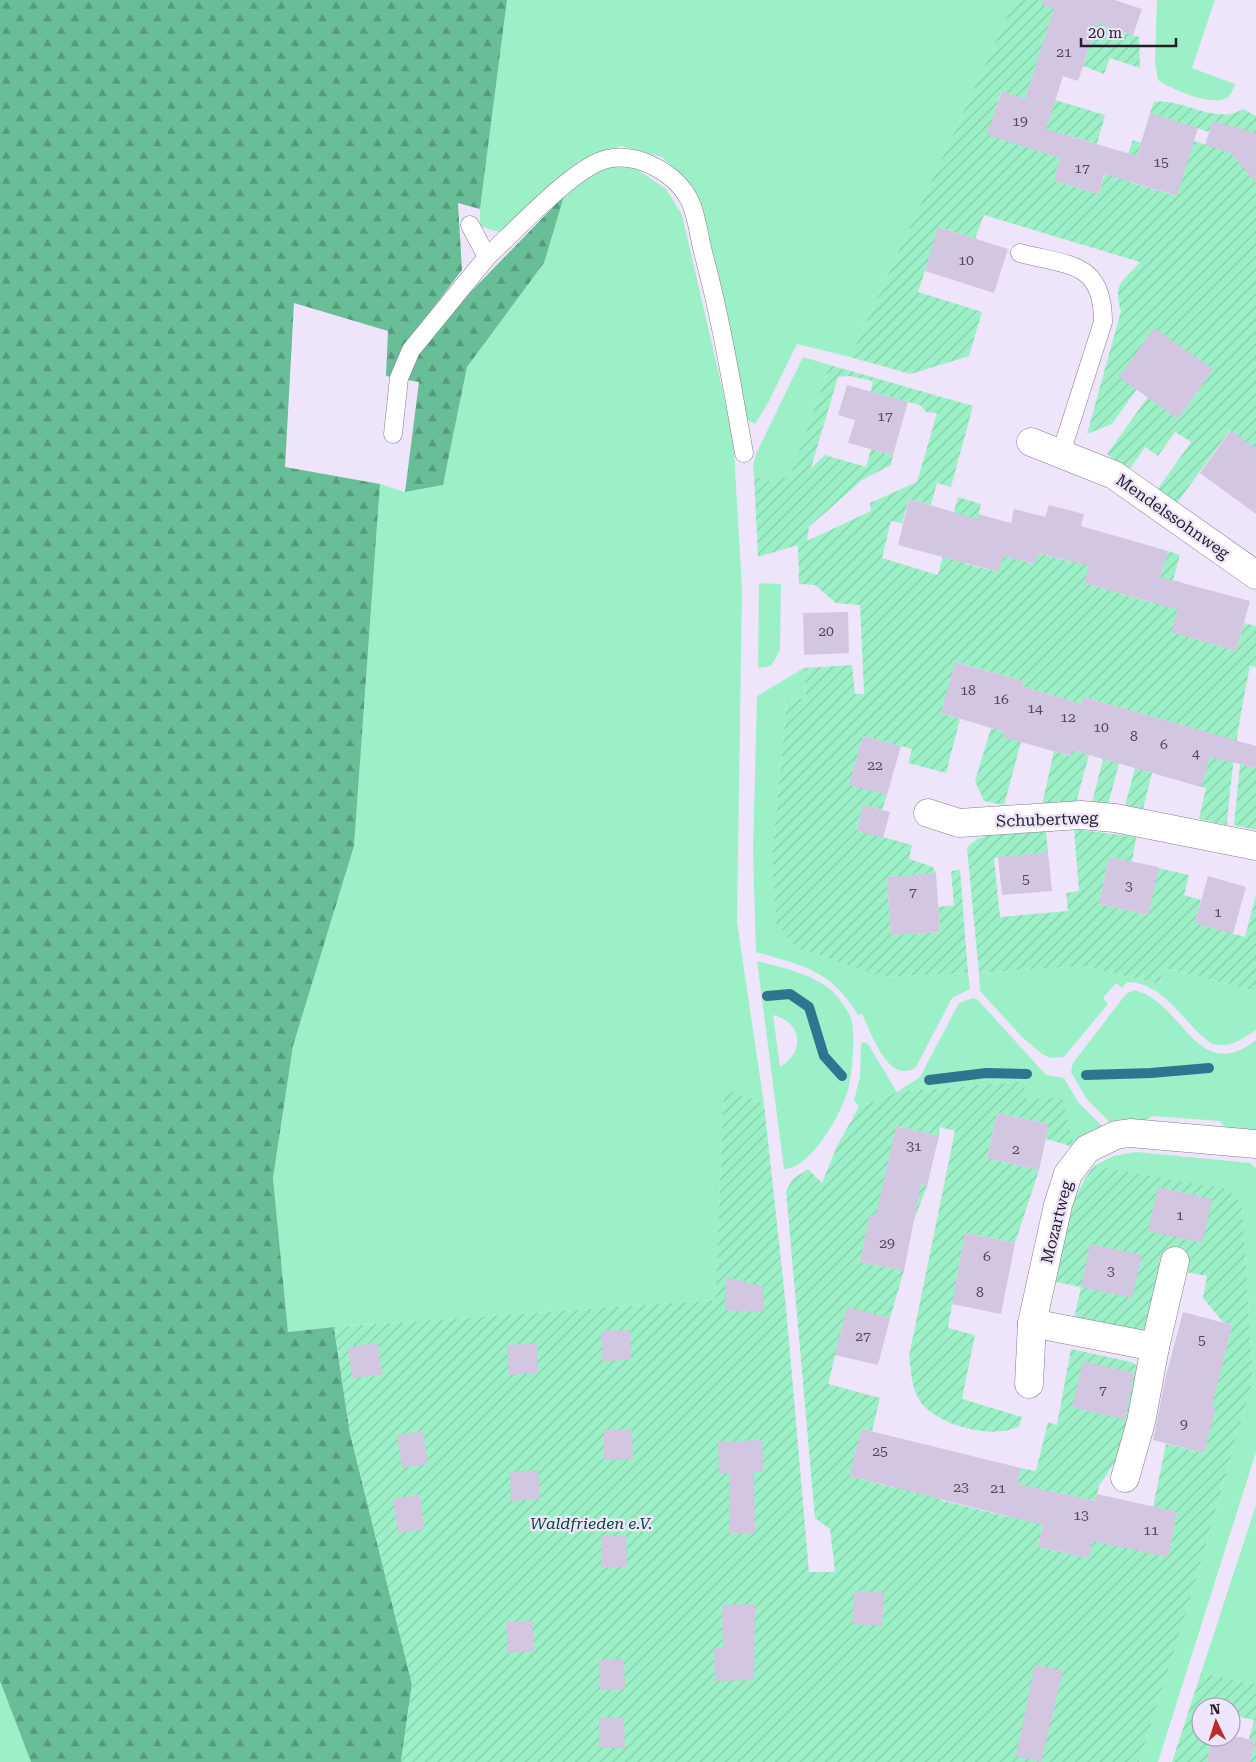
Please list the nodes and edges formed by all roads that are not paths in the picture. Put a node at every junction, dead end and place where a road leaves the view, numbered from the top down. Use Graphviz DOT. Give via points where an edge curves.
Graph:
graph roads {
  1 [pos="470,225"];
  2 [pos="1020,253"];
  3 [pos="487,257"];
  4 [pos="393,434"];
  5 [pos="1032,442"];
  6 [pos="744,453"];
  7 [pos="1061,453"];
  8 [pos="1256,574"];
  9 [pos="928,813"];
  10 [pos="1256,846"];
  11 [pos="1256,1144"];
  12 [pos="1175,1261"];
  13 [pos="1032,1323"];
  14 [pos="1155,1347"];
  15 [pos="1029,1384"];
  16 [pos="1125,1478"];
  1 -- 3 [label="lane"];
  2 -- 7 [label="lane" via="1084,270 1098,285 1103,301 1103,322"];
  3 -- 4 [label="lane" via="411,350 399,378"];
  3 -- 6 [label="lane" via="576,174 606,159 628,158 672,177 690,201 716,297"];
  5 -- 7 [label="street, Mendelssohnweg"];
  7 -- 8 [label="street, Mendelssohnweg" via="1114,475"];
  9 -- 10 [label="street, Schubertweg" via="959,823 1082,815 1115,818"];
  11 -- 13 [label="street, Mozartweg" via="1130,1133 1116,1135 1087,1149 1068,1174"];
  12 -- 14 [label="street"];
  13 -- 14 [label="street"];
  13 -- 15 [label="street, Mozartweg"];
  14 -- 16 [label="street" via="1141,1422"];
}
